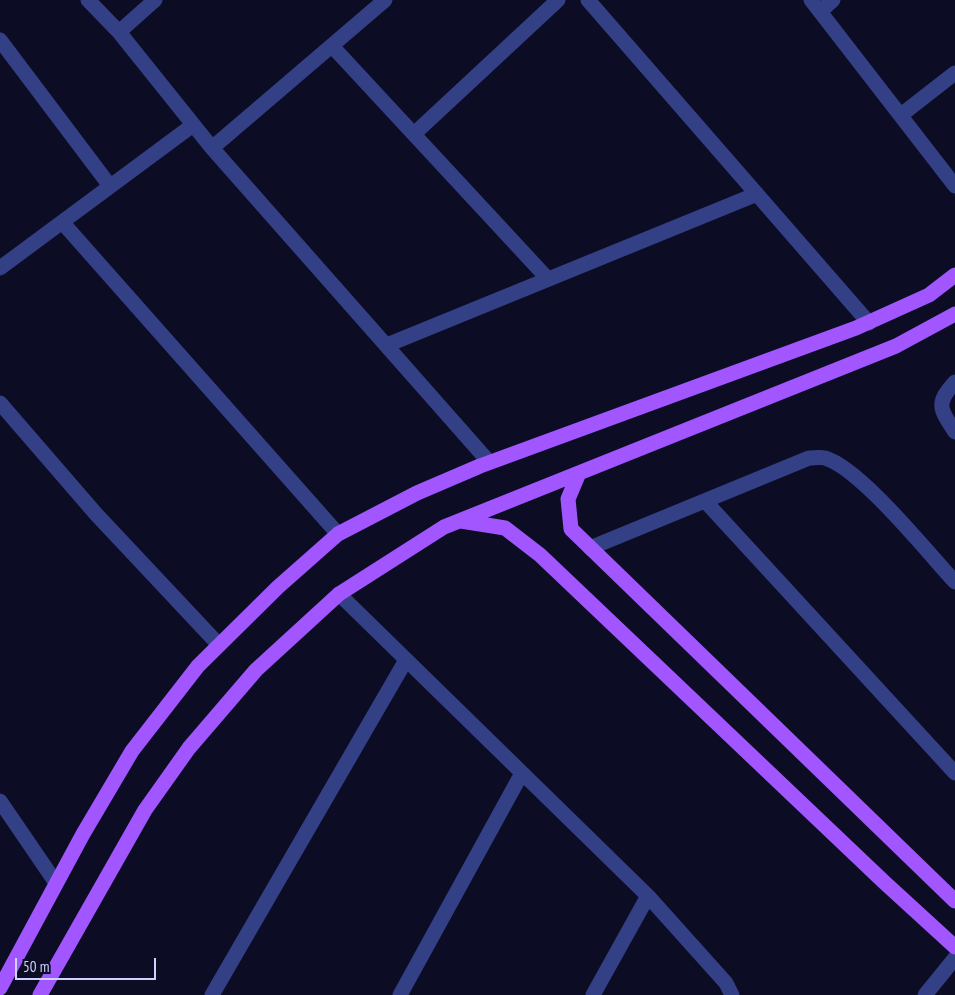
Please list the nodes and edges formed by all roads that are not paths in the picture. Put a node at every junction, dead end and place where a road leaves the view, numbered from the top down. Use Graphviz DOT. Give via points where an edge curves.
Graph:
graph roads {
  1 [pos="88,0"];
  2 [pos="155,0"];
  3 [pos="385,0"];
  4 [pos="558,0"];
  5 [pos="588,0"];
  6 [pos="833,0"];
  7 [pos="816,5"];
  8 [pos="119,32"];
  9 [pos="0,40"];
  10 [pos="332,46"];
  11 [pos="955,73"];
  12 [pos="901,115"];
  13 [pos="193,125"];
  14 [pos="414,134"];
  15 [pos="212,148"];
  16 [pos="110,186"];
  17 [pos="955,186"];
  18 [pos="757,194"];
  19 [pos="62,222"];
  20 [pos="0,268"];
  21 [pos="955,275"];
  22 [pos="548,279"];
  23 [pos="955,314"];
  24 [pos="868,322"];
  25 [pos="387,345"];
  26 [pos="955,382"];
  27 [pos="0,403"];
  28 [pos="955,432"];
  29 [pos="489,462"];
  30 [pos="579,473"];
  31 [pos="705,501"];
  32 [pos="460,521"];
  33 [pos="338,534"];
  34 [pos="590,548"];
  35 [pos="955,582"];
  36 [pos="339,594"];
  37 [pos="219,646"];
  38 [pos="406,660"];
  39 [pos="522,773"];
  40 [pos="955,773"];
  41 [pos="0,801"];
  42 [pos="56,884"];
  43 [pos="648,896"];
  44 [pos="955,901"];
  45 [pos="955,947"];
  46 [pos="955,958"];
  47 [pos="0,988"];
  48 [pos="40,995"];
  49 [pos="212,995"];
  50 [pos="400,995"];
  51 [pos="593,995"];
  52 [pos="732,995"];
  53 [pos="925,995"];
  1 -- 8 [label="street"];
  2 -- 8 [label="street"];
  3 -- 10 [label="street"];
  4 -- 14 [label="street"];
  5 -- 18 [label="street"];
  6 -- 7 [label="street"];
  7 -- 12 [label="street"];
  8 -- 13 [label="street"];
  9 -- 16 [label="street"];
  10 -- 14 [label="street"];
  10 -- 15 [label="street"];
  11 -- 12 [label="street"];
  12 -- 17 [label="street"];
  13 -- 15 [label="street"];
  13 -- 16 [label="street"];
  14 -- 22 [label="street"];
  15 -- 25 [label="street"];
  16 -- 19 [label="street"];
  18 -- 22 [label="street"];
  18 -- 24 [label="street"];
  19 -- 20 [label="street"];
  19 -- 33 [label="street"];
  21 -- 24 [label="main road" via="929,295"];
  22 -- 25 [label="street"];
  23 -- 30 [label="main road" via="896,346"];
  24 -- 29 [label="main road"];
  25 -- 29 [label="street"];
  26 -- 28 [label="street" via="940,403"];
  27 -- 37 [label="street" via="96,514"];
  29 -- 33 [label="main road" via="416,493"];
  30 -- 32 [label="main road"];
  30 -- 34 [label="main road" via="568,499 571,529"];
  31 -- 34 [label="street"];
  31 -- 35 [label="street" via="809,458 824,458 868,487"];
  31 -- 40 [label="street"];
  32 -- 36 [label="main road"];
  32 -- 45 [label="main road" via="505,528 540,555"];
  33 -- 37 [label="main road" via="278,586"];
  34 -- 44 [label="main road"];
  36 -- 38 [label="street"];
  36 -- 48 [label="main road" via="256,670 189,748 146,810"];
  37 -- 42 [label="main road" via="198,666 132,751"];
  38 -- 39 [label="street"];
  38 -- 49 [label="street"];
  39 -- 43 [label="street"];
  39 -- 50 [label="street"];
  41 -- 42 [label="street"];
  42 -- 47 [label="main road"];
  43 -- 51 [label="street"];
  43 -- 52 [label="street" via="726,983"];
  46 -- 53 [label="street"];
}
